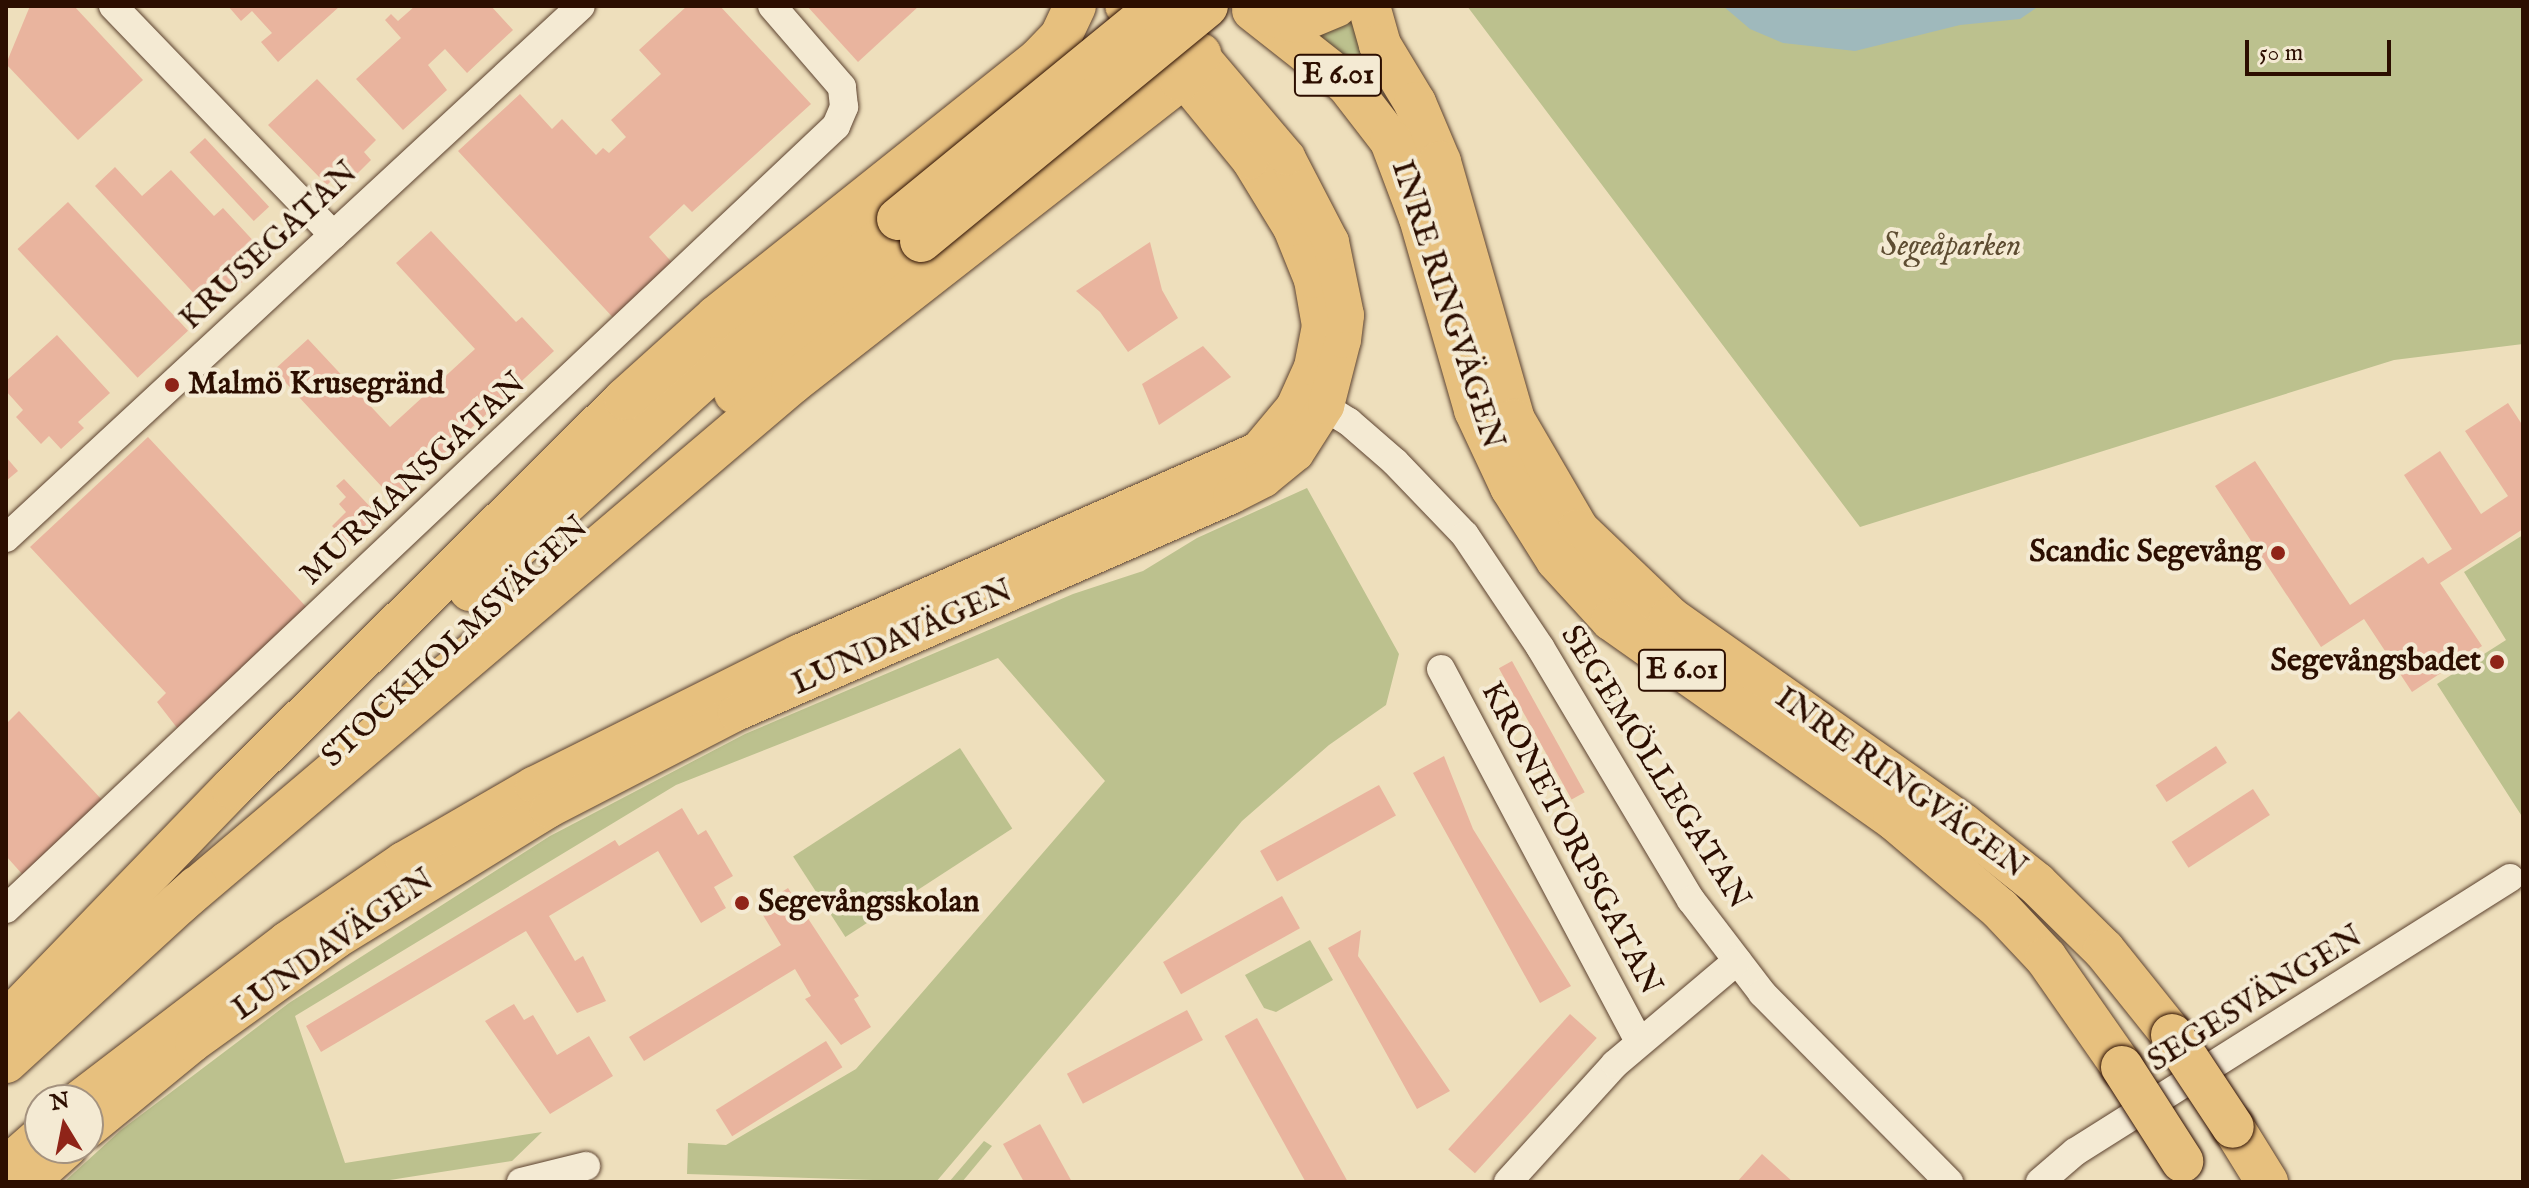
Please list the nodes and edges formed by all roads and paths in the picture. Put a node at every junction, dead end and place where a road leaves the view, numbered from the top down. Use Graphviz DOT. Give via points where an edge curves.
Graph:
graph roads {
  1 [pos="113,6"];
  2 [pos="581,6"];
  3 [pos="772,6"];
  4 [pos="1075,6"];
  5 [pos="1123,6"];
  6 [pos="1158,6"];
  7 [pos="1207,6"];
  8 [pos="1336,6"];
  9 [pos="1369,6"];
  10 [pos="1250,8"];
  11 [pos="1190,67"];
  12 [pos="910,230"];
  13 [pos="333,235"];
  14 [pos="1314,400"];
  15 [pos="6,538"];
  16 [pos="1441,669"];
  17 [pos="2510,878"];
  18 [pos="177,905"];
  19 [pos="6,909"];
  20 [pos="1737,961"];
  21 [pos="6,1023"];
  22 [pos="1639,1041"];
  23 [pos="6,1062"];
  24 [pos="98,1084"];
  25 [pos="104,1117"];
  26 [pos="24,1148"];
  27 [pos="6,1164"];
  28 [pos="51,1164"];
  29 [pos="586,1166"];
  30 [pos="2189,1172"];
  31 [pos="31,1182"];
  32 [pos="521,1182"];
  33 [pos="1508,1182"];
  34 [pos="1949,1182"];
  35 [pos="2040,1182"];
  36 [pos="2267,1182"];
  1 -- 13 [label="street"];
  2 -- 13 [label="street, KRUSEGATAN"];
  3 -- 19 [label="street, MURMANSGATAN" via="842,87 844,107 836,126"];
  4 -- 21 [label="highway" via="1061,36 1039,59 716,317 625,399 232,788"];
  5 -- 11 [label="main road, LUNDAVÄGEN"];
  6 -- 11 [label="main road, LUNDAVÄGEN"];
  6 -- 12 [label="highway, bridge"];
  7 -- 12 [label="highway, bridge"];
  8 -- 10 [label="highway" via="1298,22"];
  9 -- 36 [label="highway, INRE RINGVÄGEN / E 6.01, bridge" via="1380,45 1415,103 1440,162 1514,420 1578,530 1634,590 1670,618 1962,824 2036,883 2104,950 2172,1035"];
  10 -- 30 [label="highway, INRE RINGVÄGEN / E 6.01, bridge" via="1347,84 1391,141 1417,207 1475,410 1511,487 1557,560 1612,620 1894,819 1990,900 2046,958"];
  11 -- 14 [label="main road, LUNDAVÄGEN" via="1304,255 1320,326"];
  11 -- 18 [label="highway" via="792,383"];
  12 -- 18 [label="highway, STOCKHOLMSVÄGEN" via="558,547"];
  12 -- 21 [label="highway, STOCKHOLMSVÄGEN" via="788,303 620,451"];
  13 -- 15 [label="street, KRUSEGATAN"];
  14 -- 20 [label="street, SEGEMÖLLEGATAN" via="1395,462 1465,535 1533,635 1691,900"];
  14 -- 24 [label="main road, LUNDAVÄGEN" via="1258,450 1227,466 798,653 533,785 403,860 286,940"];
  14 -- 25 [label="main road, LUNDAVÄGEN" via="1296,453 1264,479 736,713 453,865 205,1035"];
  16 -- 22 [label="street, KRONETORPSGATAN"];
  17 -- 35 [label="street, SEGESVÄNGEN" via="2075,1152"];
  18 -- 23 [label="highway, STOCKHOLMSVÄGEN"];
  20 -- 22 [label="street, KRONETORPSGATAN"];
  20 -- 34 [label="street, SEGEMÖLLEGATAN" via="1843,1079"];
  22 -- 33 [label="street, KRONETORPSGATAN"];
  26 -- 27 [label="main road"];
  28 -- 31 [label="main road"];
  29 -- 32 [label="street"];
}
